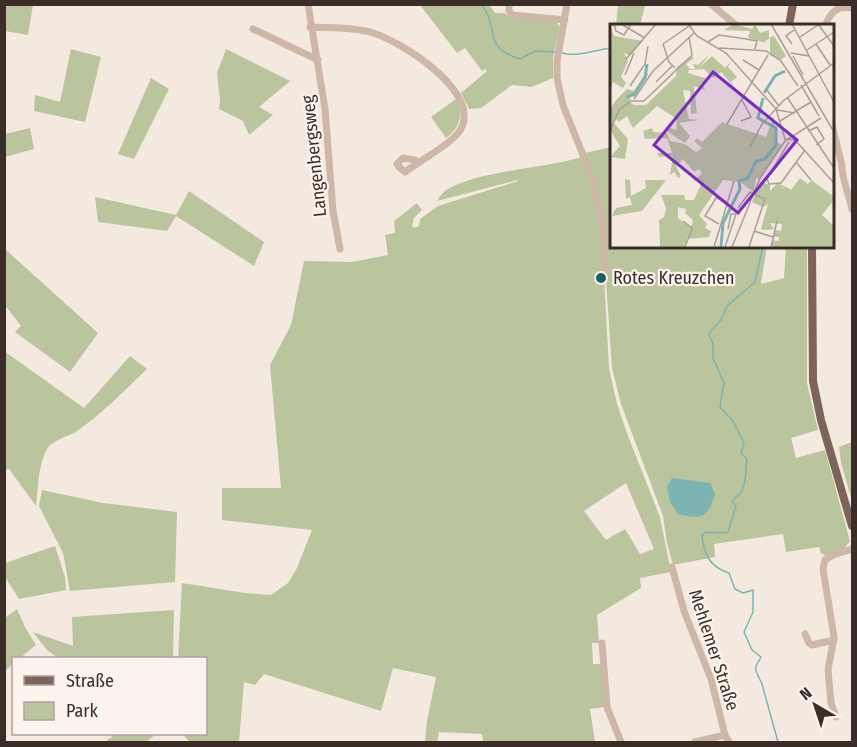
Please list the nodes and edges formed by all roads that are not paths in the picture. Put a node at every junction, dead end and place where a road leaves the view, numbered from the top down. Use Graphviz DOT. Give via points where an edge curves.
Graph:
graph roads {
  1 [pos="308,4"];
  2 [pos="509,4"];
  3 [pos="567,4"];
  4 [pos="711,4"];
  5 [pos="793,4"];
  6 [pos="852,8"];
  7 [pos="565,20"];
  8 [pos="735,24"];
  9 [pos="789,24"];
  10 [pos="826,24"];
  11 [pos="310,27"];
  12 [pos="253,29"];
  13 [pos="318,60"];
  14 [pos="833,132"];
  15 [pos="418,162"];
  16 [pos="852,209"];
  17 [pos="812,248"];
  18 [pos="340,249"];
  19 [pos="605,278"];
  20 [pos="852,526"];
  21 [pos="852,549"];
  22 [pos="672,567"];
  23 [pos="805,634"];
  24 [pos="834,640"];
  25 [pos="602,643"];
  26 [pos="836,717"];
  27 [pos="725,735"];
  28 [pos="621,742"];
  29 [pos="695,742"];
  30 [pos="729,742"];
  1 -- 11 [label="street, Langenbergsweg"];
  2 -- 7 [label="street" via="512,15"];
  3 -- 7 [label="street"];
  4 -- 8 [label="street"];
  5 -- 9 [label="main road"];
  6 -- 10 [label="street" via="837,8"];
  7 -- 19 [label="street" via="559,53 559,93 593,180 603,222"];
  11 -- 13 [label="street, Langenbergsweg"];
  11 -- 15 [label="street" via="366,31 386,38 430,67 457,92 465,112 459,131"];
  12 -- 13 [label="street"];
  13 -- 18 [label="street, Langenbergsweg"];
  14 -- 16 [label="street"];
  17 -- 20 [label="main road" via="813,381 820,420"];
  21 -- 24 [label="street" via="832,555 825,560 823,569"];
  22 -- 27 [label="street, Mehlemer Straße" via="711,679"];
  23 -- 24 [label="street" via="812,645"];
  24 -- 26 [label="street" via="828,670"];
  25 -- 28 [label="street" via="607,707"];
  27 -- 29 [label="street"];
  27 -- 30 [label="street, Mehlemer Straße"];
}
